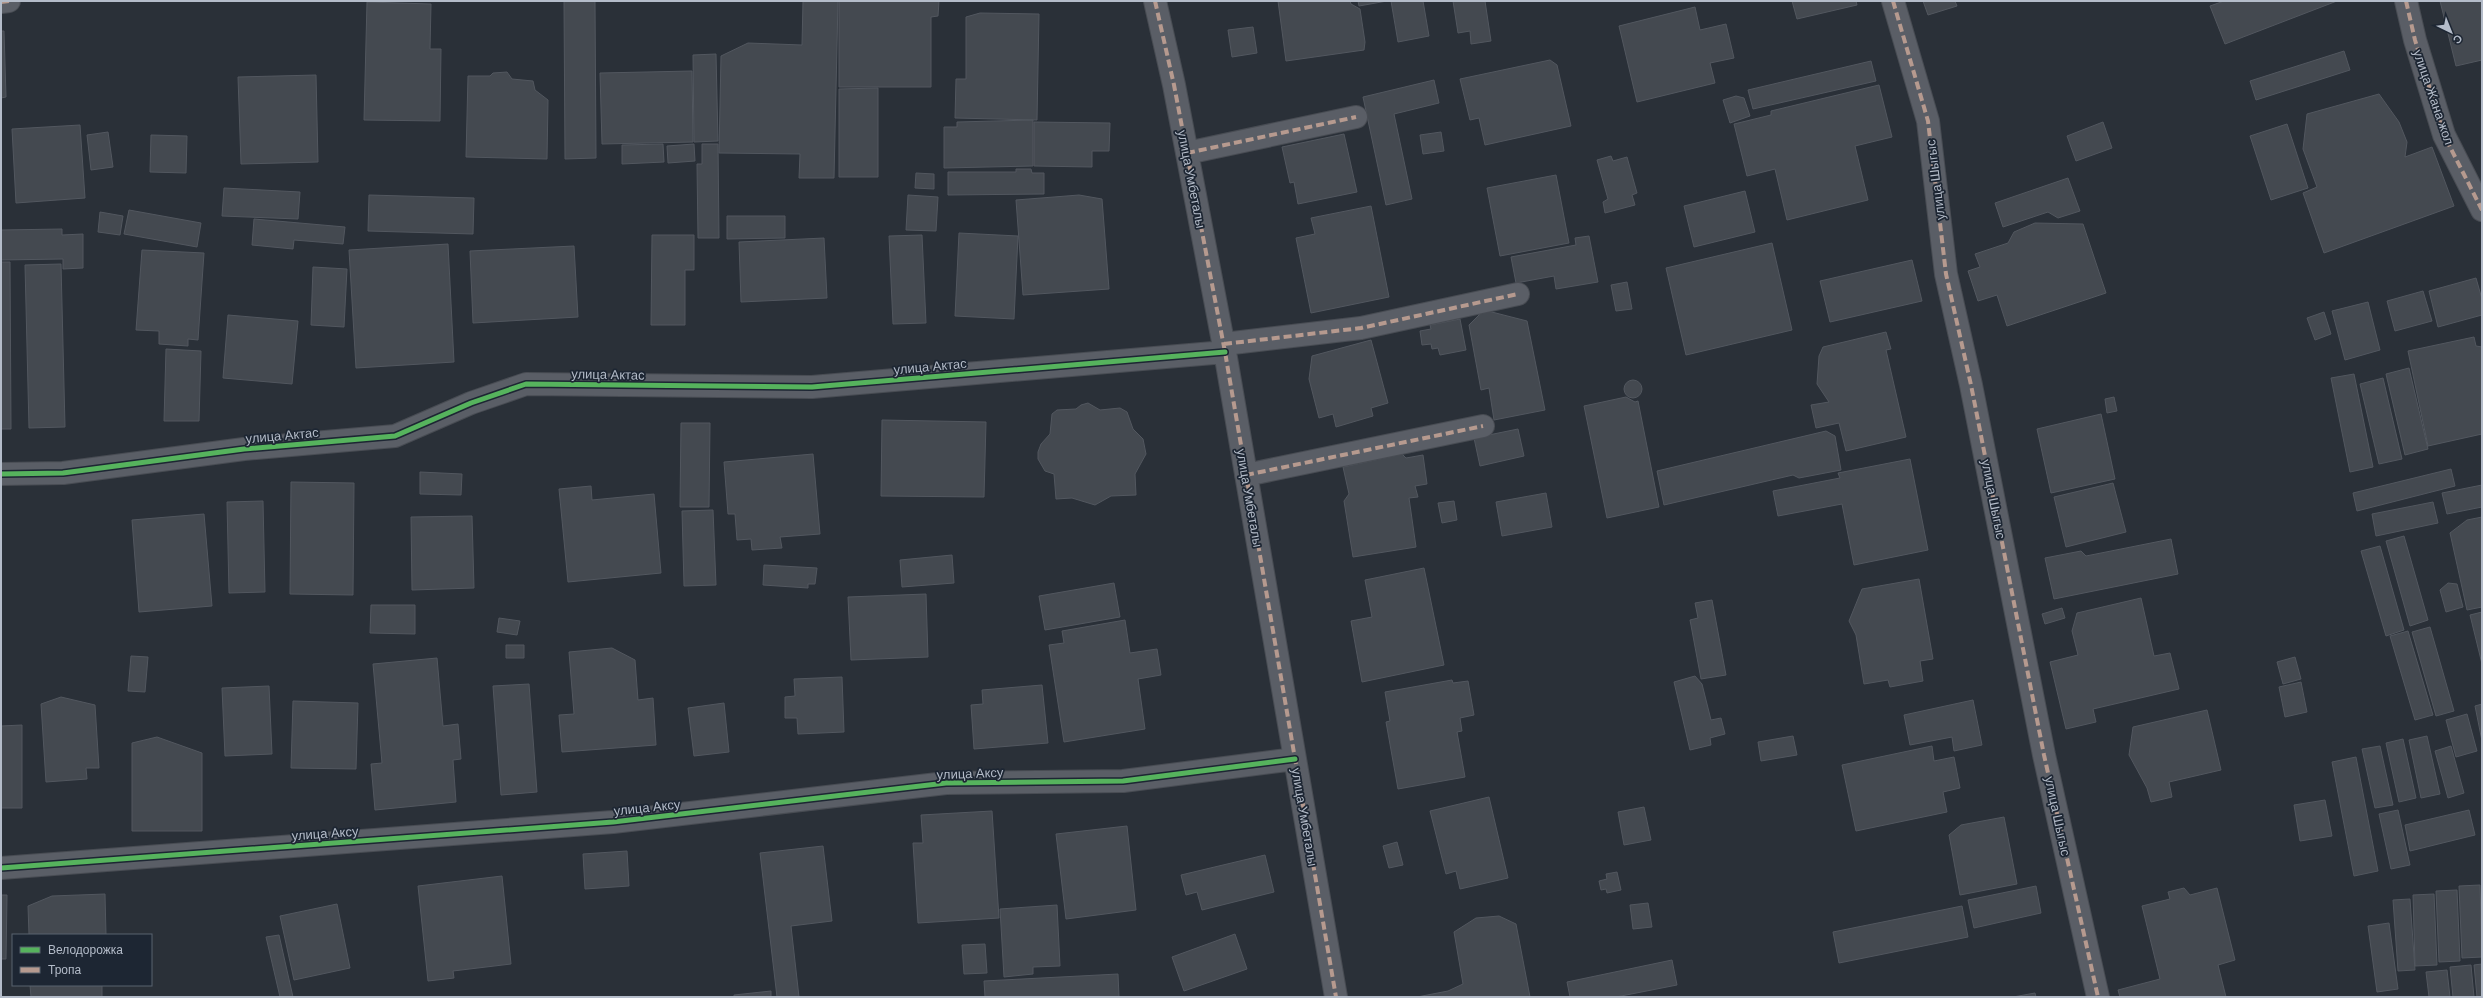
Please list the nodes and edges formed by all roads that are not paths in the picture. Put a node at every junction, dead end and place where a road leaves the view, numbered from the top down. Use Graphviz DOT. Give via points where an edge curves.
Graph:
graph roads {
  1 [pos="9,1"];
  2 [pos="1155,1"];
  3 [pos="1893,1"];
  4 [pos="2406,1"];
  5 [pos="1,2"];
  6 [pos="1356,117"];
  7 [pos="1187,153"];
  8 [pos="2482,210"];
  9 [pos="1518,294"];
  10 [pos="1224,348"];
  11 [pos="1483,426"];
  12 [pos="1,474"];
  13 [pos="1246,475"];
  14 [pos="1295,759"];
  15 [pos="1,868"];
  16 [pos="1336,997"];
  17 [pos="2098,997"];
  1 -- 5 [label="street"];
  2 -- 7 [label="street, улица Умбеталы"];
  3 -- 17 [label="street, улица Шыгыс" via="1928,121 1946,274 1973,392 2044,755"];
  4 -- 8 [label="street, улица Жана жол" via="2444,135"];
  6 -- 7 [label="street"];
  7 -- 10 [label="street, улица Умбеталы"];
  9 -- 10 [label="street, улица Актас" via="1361,328"];
  10 -- 12 [label="street, улица Актас" via="812,387 526,384 470,403 395,436 244,449 62,473"];
  10 -- 13 [label="street, улица Умбеталы"];
  11 -- 13 [label="street"];
  13 -- 14 [label="street, улица Умбеталы"];
  14 -- 15 [label="street, улица Аксу" via="1123,781 946,783 613,822"];
  14 -- 16 [label="street, улица Умбеталы"];
}
